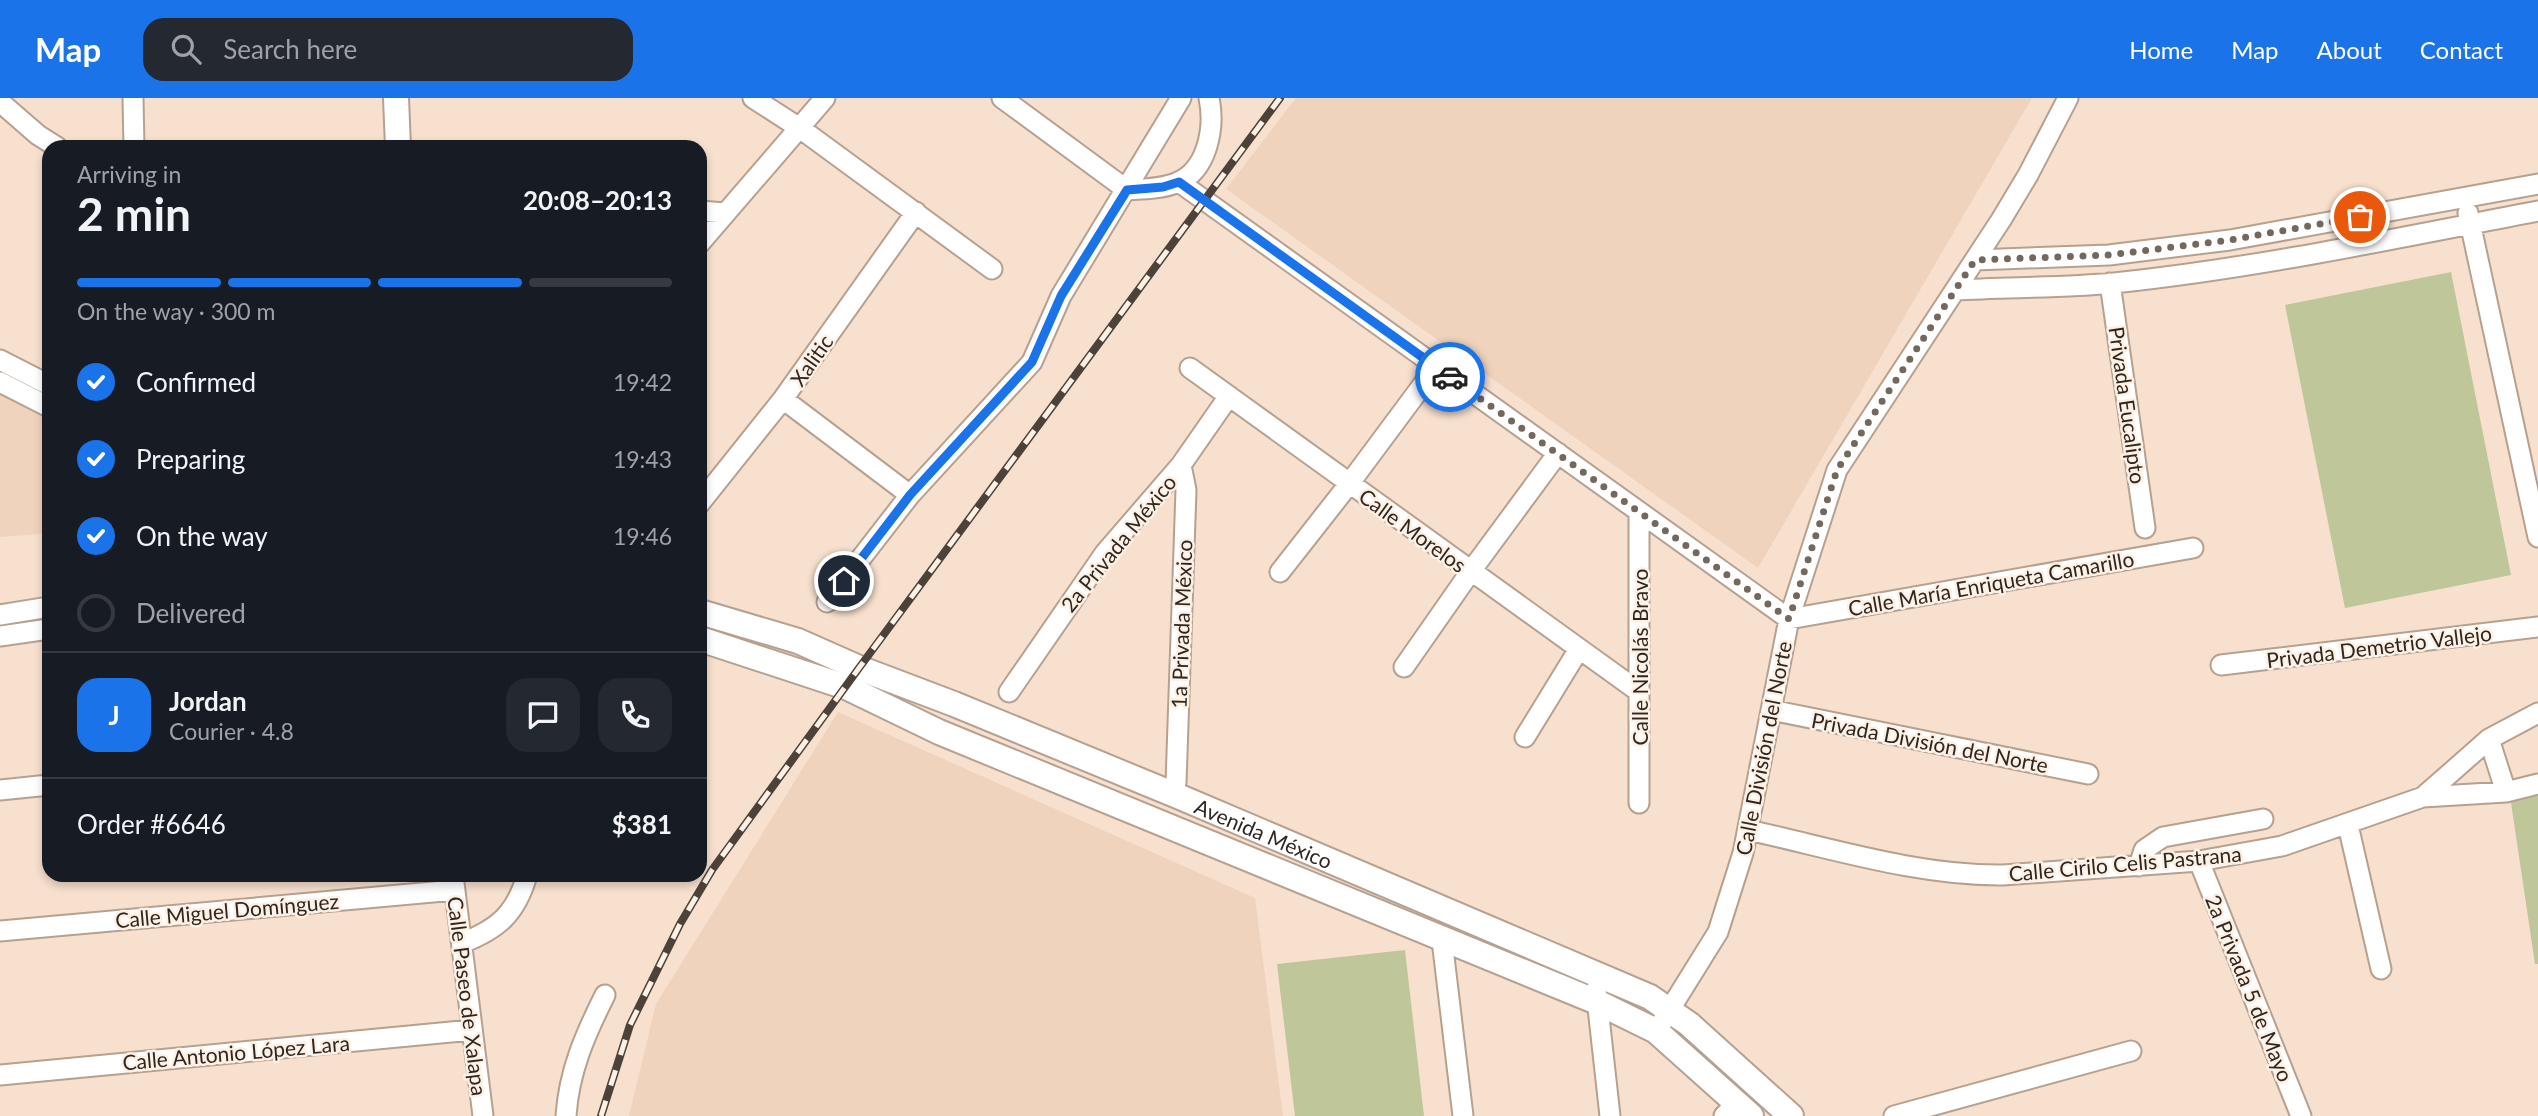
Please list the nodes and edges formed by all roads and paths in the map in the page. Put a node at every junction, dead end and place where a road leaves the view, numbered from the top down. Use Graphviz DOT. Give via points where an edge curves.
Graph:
graph roads {
  1 [pos="133,98"];
  2 [pos="396,98"];
  3 [pos="753,98"];
  4 [pos="825,98"];
  5 [pos="1002,98"];
  6 [pos="1181,98"];
  7 [pos="1209,98"];
  8 [pos="2068,98"];
  9 [pos="0,102"];
  10 [pos="801,129"];
  11 [pos="46,140"];
  12 [pos="134,140"];
  13 [pos="398,140"];
  14 [pos="1179,182"];
  15 [pos="2538,184"];
  16 [pos="1127,190"];
  17 [pos="2465,198"];
  18 [pos="707,211"];
  19 [pos="2538,211"];
  20 [pos="725,212"];
  21 [pos="916,212"];
  22 [pos="2470,224"];
  23 [pos="707,234"];
  24 [pos="1975,260"];
  25 [pos="992,269"];
  26 [pos="2110,283"];
  27 [pos="1955,290"];
  28 [pos="0,360"];
  29 [pos="1436,367"];
  30 [pos="1190,368"];
  31 [pos="42,381"];
  32 [pos="0,382"];
  33 [pos="1229,396"];
  34 [pos="783,399"];
  35 [pos="42,403"];
  36 [pos="1558,453"];
  37 [pos="1181,465"];
  38 [pos="1349,484"];
  39 [pos="2533,488"];
  40 [pos="707,494"];
  41 [pos="910,495"];
  42 [pos="1639,512"];
  43 [pos="2145,527"];
  44 [pos="2538,537"];
  45 [pos="2193,548"];
  46 [pos="1471,571"];
  47 [pos="1280,572"];
  48 [pos="827,602"];
  49 [pos="42,608"];
  50 [pos="707,614"];
  51 [pos="0,615"];
  52 [pos="1789,619"];
  53 [pos="2538,627"];
  54 [pos="42,630"];
  55 [pos="0,636"];
  56 [pos="707,641"];
  57 [pos="1579,649"];
  58 [pos="2221,665"];
  59 [pos="1404,667"];
  60 [pos="1638,691"];
  61 [pos="1009,692"];
  62 [pos="954,704"];
  63 [pos="1771,710"];
  64 [pos="2538,713"];
  65 [pos="939,732"];
  66 [pos="1525,737"];
  67 [pos="2489,739"];
  68 [pos="2088,774"];
  69 [pos="1176,783"];
  70 [pos="2538,784"];
  71 [pos="42,786"];
  72 [pos="0,790"];
  73 [pos="2506,792"];
  74 [pos="2423,797"];
  75 [pos="1639,803"];
  76 [pos="2263,819"];
  77 [pos="2348,825"];
  78 [pos="1748,830"];
  79 [pos="2199,861"];
  80 [pos="2139,866"];
  81 [pos="454,882"];
  82 [pos="524,882"];
  83 [pos="0,931"];
  84 [pos="1442,940"];
  85 [pos="461,943"];
  86 [pos="2381,968"];
  87 [pos="1596,975"];
  88 [pos="606,995"];
  89 [pos="1597,1002"];
  90 [pos="1670,1009"];
  91 [pos="472,1030"];
  92 [pos="1656,1031"];
  93 [pos="2131,1051"];
  94 [pos="0,1075"];
  95 [pos="1738,1111"];
  96 [pos="483,1116"];
  97 [pos="566,1116"];
  98 [pos="1463,1116"];
  99 [pos="1610,1116"];
  100 [pos="1791,1116"];
  101 [pos="1894,1116"];
  102 [pos="2301,1116"];
  1 -- 12 [label="street"];
  2 -- 13 [label="main road"];
  3 -- 10 [label="street"];
  4 -- 10 [label="street"];
  5 -- 16 [label="street"];
  6 -- 16 [label="street"];
  7 -- 14 [label="street" via="1211,132 1203,157"];
  8 -- 24 [label="street, Calle División del Norte" via="2028,175"];
  9 -- 11 [label="street"];
  10 -- 20 [label="street"];
  10 -- 21 [label="street"];
  14 -- 16 [label="street"];
  14 -- 29 [label="street"];
  15 -- 17 [label="street"];
  16 -- 41 [label="street" via="1061,296 1032,362"];
  17 -- 22 [label="street"];
  17 -- 24 [label="street" via="2162,249"];
  18 -- 20 [label="street"];
  19 -- 22 [label="street"];
  20 -- 23 [label="street"];
  21 -- 25 [label="street"];
  21 -- 34 [label="street, Xalitic"];
  22 -- 26 [label="street" via="2236,267"];
  22 -- 39 [label="street"];
  24 -- 27 [label="street, Calle División del Norte"];
  26 -- 27 [label="street"];
  26 -- 43 [label="street, Privada Eucalipto"];
  27 -- 52 [label="street, Calle División del Norte" via="1837,470"];
  28 -- 31 [label="street"];
  29 -- 36 [label="street"];
  29 -- 38 [label="street"];
  30 -- 33 [label="street, Calle Morelos"];
  32 -- 35 [label="street"];
  33 -- 37 [label="street, 2a Privada México"];
  33 -- 38 [label="street, Calle Morelos"];
  34 -- 40 [label="street, Xalitic"];
  34 -- 41 [label="street"];
  36 -- 42 [label="street"];
  36 -- 46 [label="street"];
  37 -- 61 [label="street, 2a Privada México" via="1105,554"];
  37 -- 69 [label="street, 1a Privada México" via="1186,490"];
  38 -- 46 [label="street, Calle Morelos"];
  38 -- 47 [label="street"];
  39 -- 44 [label="street"];
  41 -- 48 [label="street"];
  42 -- 52 [label="street"];
  42 -- 60 [label="street, Calle Nicolás Bravo"];
  45 -- 52 [label="street, Calle María Enriqueta Camarillo"];
  46 -- 57 [label="street, Calle Morelos"];
  46 -- 59 [label="street"];
  49 -- 51 [label="street"];
  50 -- 62 [label="main road, Avenida México" via="797,641"];
  52 -- 63 [label="street, Calle División del Norte"];
  53 -- 58 [label="street, Privada Demetrio Vallejo"];
  54 -- 55 [label="street"];
  56 -- 65 [label="main road, Avenida México" via="846,687"];
  57 -- 60 [label="street, Calle Morelos"];
  57 -- 66 [label="street"];
  60 -- 75 [label="street, Calle Nicolás Bravo"];
  62 -- 65 [label="main road"];
  62 -- 87 [label="main road, Avenida México"];
  63 -- 68 [label="street, Privada División del Norte"];
  63 -- 78 [label="street, Calle División del Norte"];
  64 -- 67 [label="street"];
  65 -- 84 [label="main road, Avenida México"];
  67 -- 73 [label="street"];
  67 -- 74 [label="street"];
  70 -- 73 [label="street, Calle Cirilo Celis Pastrana"];
  71 -- 72 [label="street"];
  73 -- 74 [label="street, Calle Cirilo Celis Pastrana"];
  74 -- 77 [label="street, Calle Cirilo Celis Pastrana"];
  76 -- 80 [label="street" via="2163,837 2144,850"];
  77 -- 79 [label="street, Calle Cirilo Celis Pastrana" via="2283,846"];
  77 -- 86 [label="street"];
  78 -- 80 [label="street, Calle Cirilo Celis Pastrana" via="1971,875"];
  78 -- 90 [label="street, Calle División del Norte" via="1718,932"];
  79 -- 80 [label="street, Calle Cirilo Celis Pastrana"];
  79 -- 102 [label="street, 2a Privada 5 de Mayo"];
  81 -- 83 [label="street, Calle Miguel Domínguez"];
  81 -- 85 [label="street, Calle Paseo de Xalapa"];
  82 -- 85 [label="street" via="501,923"];
  84 -- 89 [label="main road, Avenida México"];
  84 -- 98 [label="street"];
  85 -- 91 [label="street, Calle Paseo de Xalapa"];
  87 -- 89 [label="street"];
  87 -- 90 [label="main road, Avenida México"];
  88 -- 97 [label="street" via="574,1065"];
  89 -- 92 [label="main road, Avenida México"];
  89 -- 99 [label="street"];
  90 -- 92 [label="street, Calle División del Norte"];
  90 -- 100 [label="main road, Avenida México"];
  91 -- 94 [label="street, Calle Antonio López Lara"];
  91 -- 96 [label="street, Calle Paseo de Xalapa"];
  92 -- 95 [label="main road, Avenida México"];
  93 -- 101 [label="street"];
}
